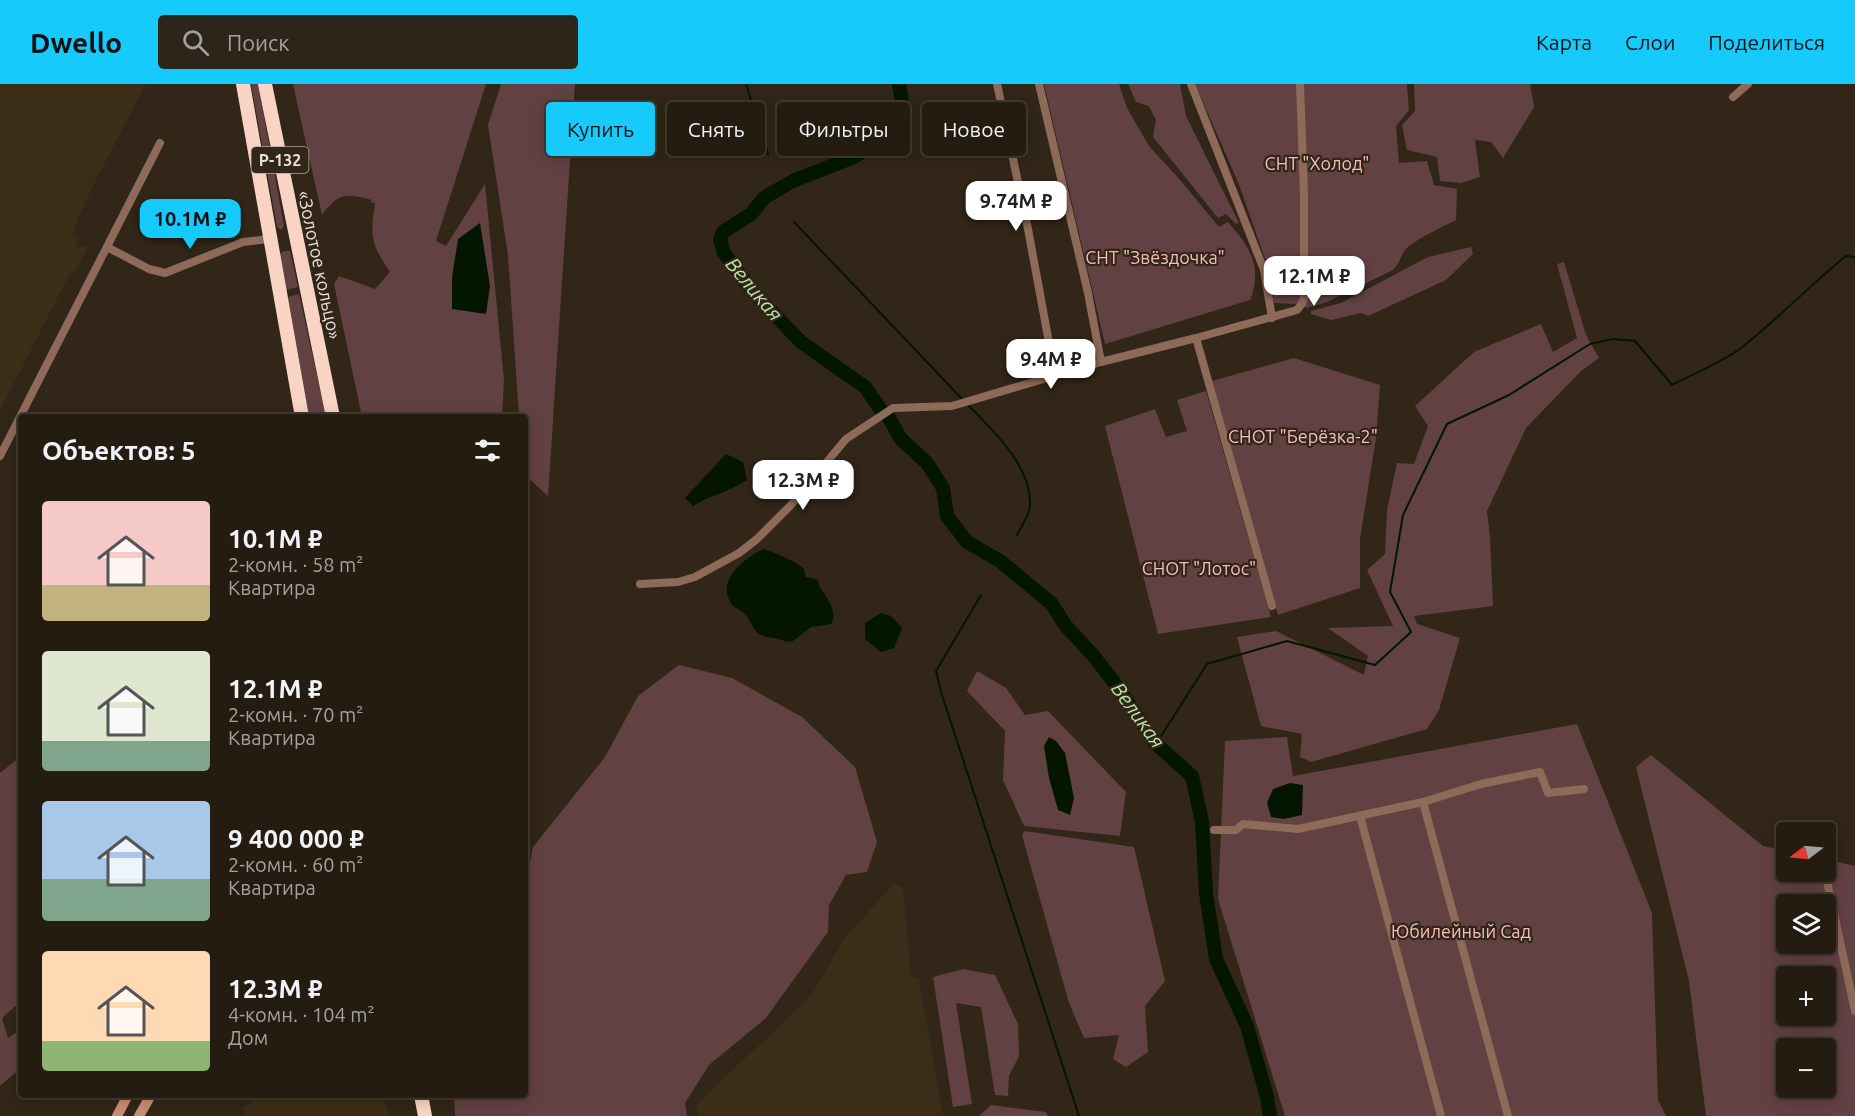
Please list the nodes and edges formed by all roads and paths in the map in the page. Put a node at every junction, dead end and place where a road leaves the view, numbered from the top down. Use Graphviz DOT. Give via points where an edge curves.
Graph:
graph roads {
  1 [pos="243,84"];
  2 [pos="265,84"];
  3 [pos="997,84"];
  4 [pos="1039,84"];
  5 [pos="1191,84"];
  6 [pos="1300,84"];
  7 [pos="1748,84"];
  8 [pos="1733,97"];
  9 [pos="160,143"];
  10 [pos="295,237"];
  11 [pos="270,239"];
  12 [pos="107,247"];
  13 [pos="1272,318"];
  14 [pos="1196,338"];
  15 [pos="1101,362"];
  16 [pos="1055,375"];
  17 [pos="22,414"];
  18 [pos="301,414"];
  19 [pos="332,414"];
  20 [pos="18,421"];
  21 [pos="0,456"];
  22 [pos="640,584"];
  23 [pos="1272,606"];
  24 [pos="1584,789"];
  25 [pos="1422,802"];
  26 [pos="1360,816"];
  27 [pos="1214,830"];
  28 [pos="1827,882"];
  29 [pos="1855,1011"];
  30 [pos="126,1098"];
  31 [pos="149,1098"];
  32 [pos="422,1098"];
  33 [pos="117,1116"];
  34 [pos="140,1116"];
  35 [pos="425,1116"];
  36 [pos="1441,1116"];
  37 [pos="1508,1116"];
  1 -- 11 [label="highway, Р-132"];
  2 -- 10 [label="highway, «Золотое кольцо» / Р-132"];
  3 -- 16 [label="street"];
  4 -- 15 [label="street"];
  5 -- 13 [label="street" via="1264,270"];
  6 -- 13 [label="street" via="1304,299 1297,310"];
  7 -- 8 [label="street"];
  9 -- 12 [label="street"];
  10 -- 11 [label="highway"];
  10 -- 19 [label="highway, «Золотое кольцо» / Р-132"];
  11 -- 12 [label="street" via="243,242 165,273"];
  11 -- 18 [label="highway, Р-132"];
  12 -- 17 [label="street"];
  13 -- 14 [label="street"];
  14 -- 15 [label="street"];
  14 -- 23 [label="street"];
  15 -- 16 [label="street"];
  16 -- 22 [label="street" via="952,406 888,410 846,439 790,506 739,553 695,577"];
  20 -- 21 [label="street"];
  24 -- 25 [label="street" via="1548,793 1540,772"];
  25 -- 26 [label="street"];
  25 -- 37 [label="street"];
  26 -- 27 [label="street" via="1298,829 1243,824 1236,830"];
  26 -- 36 [label="street"];
  28 -- 29 [label="street"];
  30 -- 33 [label="main road"];
  31 -- 34 [label="main road"];
  32 -- 35 [label="highway"];
}
